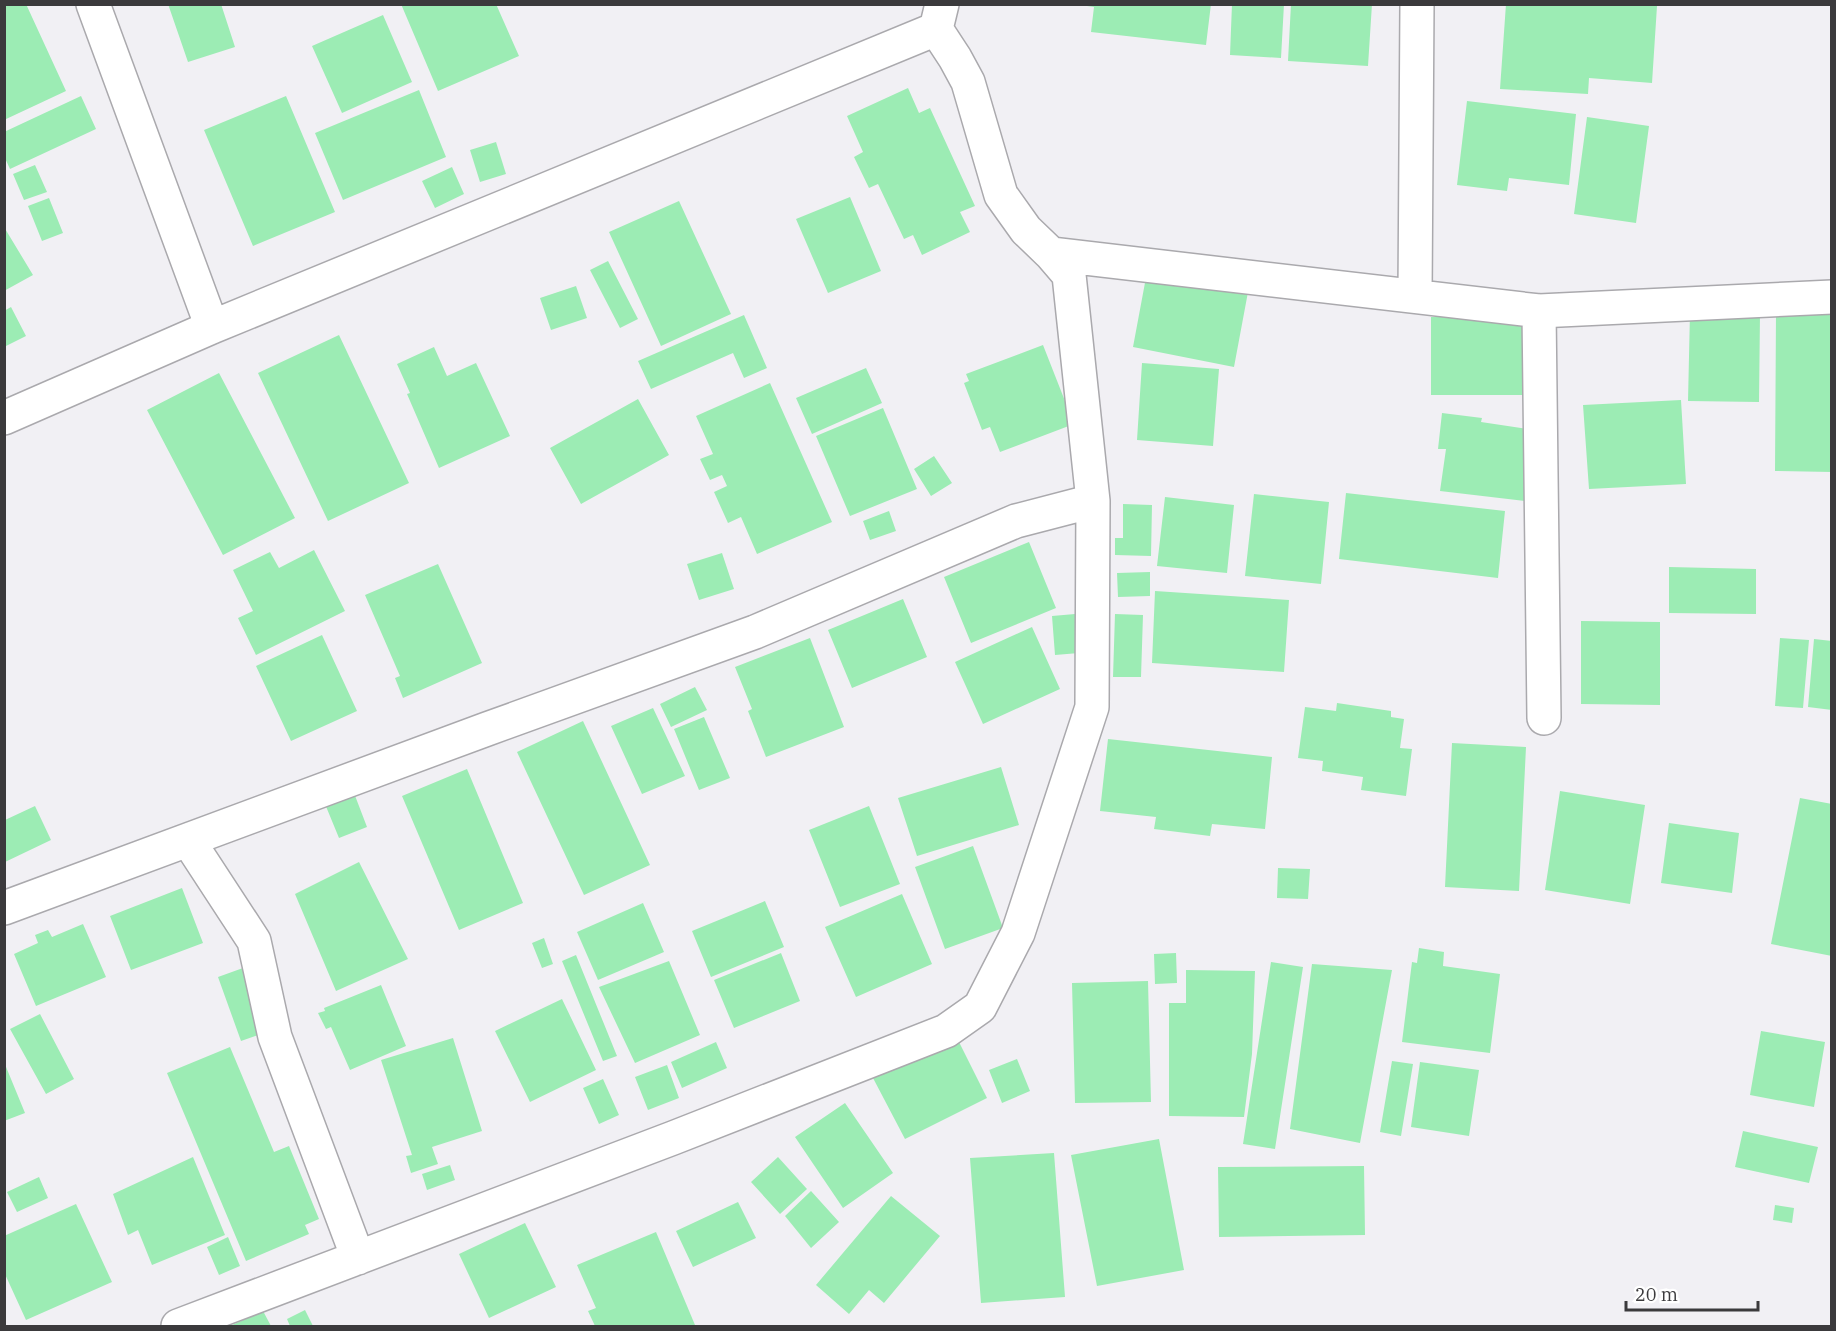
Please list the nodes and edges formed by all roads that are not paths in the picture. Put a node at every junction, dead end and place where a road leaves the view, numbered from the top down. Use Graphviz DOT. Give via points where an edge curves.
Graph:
graph roads {
  1 [pos="93,4"];
  2 [pos="1417,4"];
  3 [pos="939,17"];
  4 [pos="1051,254"];
  5 [pos="1415,296"];
  6 [pos="1832,297"];
  7 [pos="1539,311"];
  8 [pos="212,327"];
  9 [pos="4,418"];
  10 [pos="1093,501"];
  11 [pos="1544,718"];
  12 [pos="188,840"];
  13 [pos="4,908"];
  14 [pos="358,1258"];
  15 [pos="178,1326"];
  1 -- 8 [label="street"];
  2 -- 5 [label="street"];
  3 -- 4 [label="street" via="968,82 1001,195 1026,230"];
  3 -- 8 [label="street"];
  4 -- 5 [label="street"];
  4 -- 10 [label="street" via="1069,275"];
  5 -- 7 [label="street"];
  6 -- 7 [label="street"];
  7 -- 11 [label="street"];
  8 -- 9 [label="street"];
  10 -- 12 [label="street" via="1016,521 755,632"];
  10 -- 14 [label="street" via="1092,707 1018,933 980,1007 946,1031"];
  12 -- 13 [label="street"];
  12 -- 14 [label="street" via="254,941 274,1038"];
  14 -- 15 [label="street"];
}
